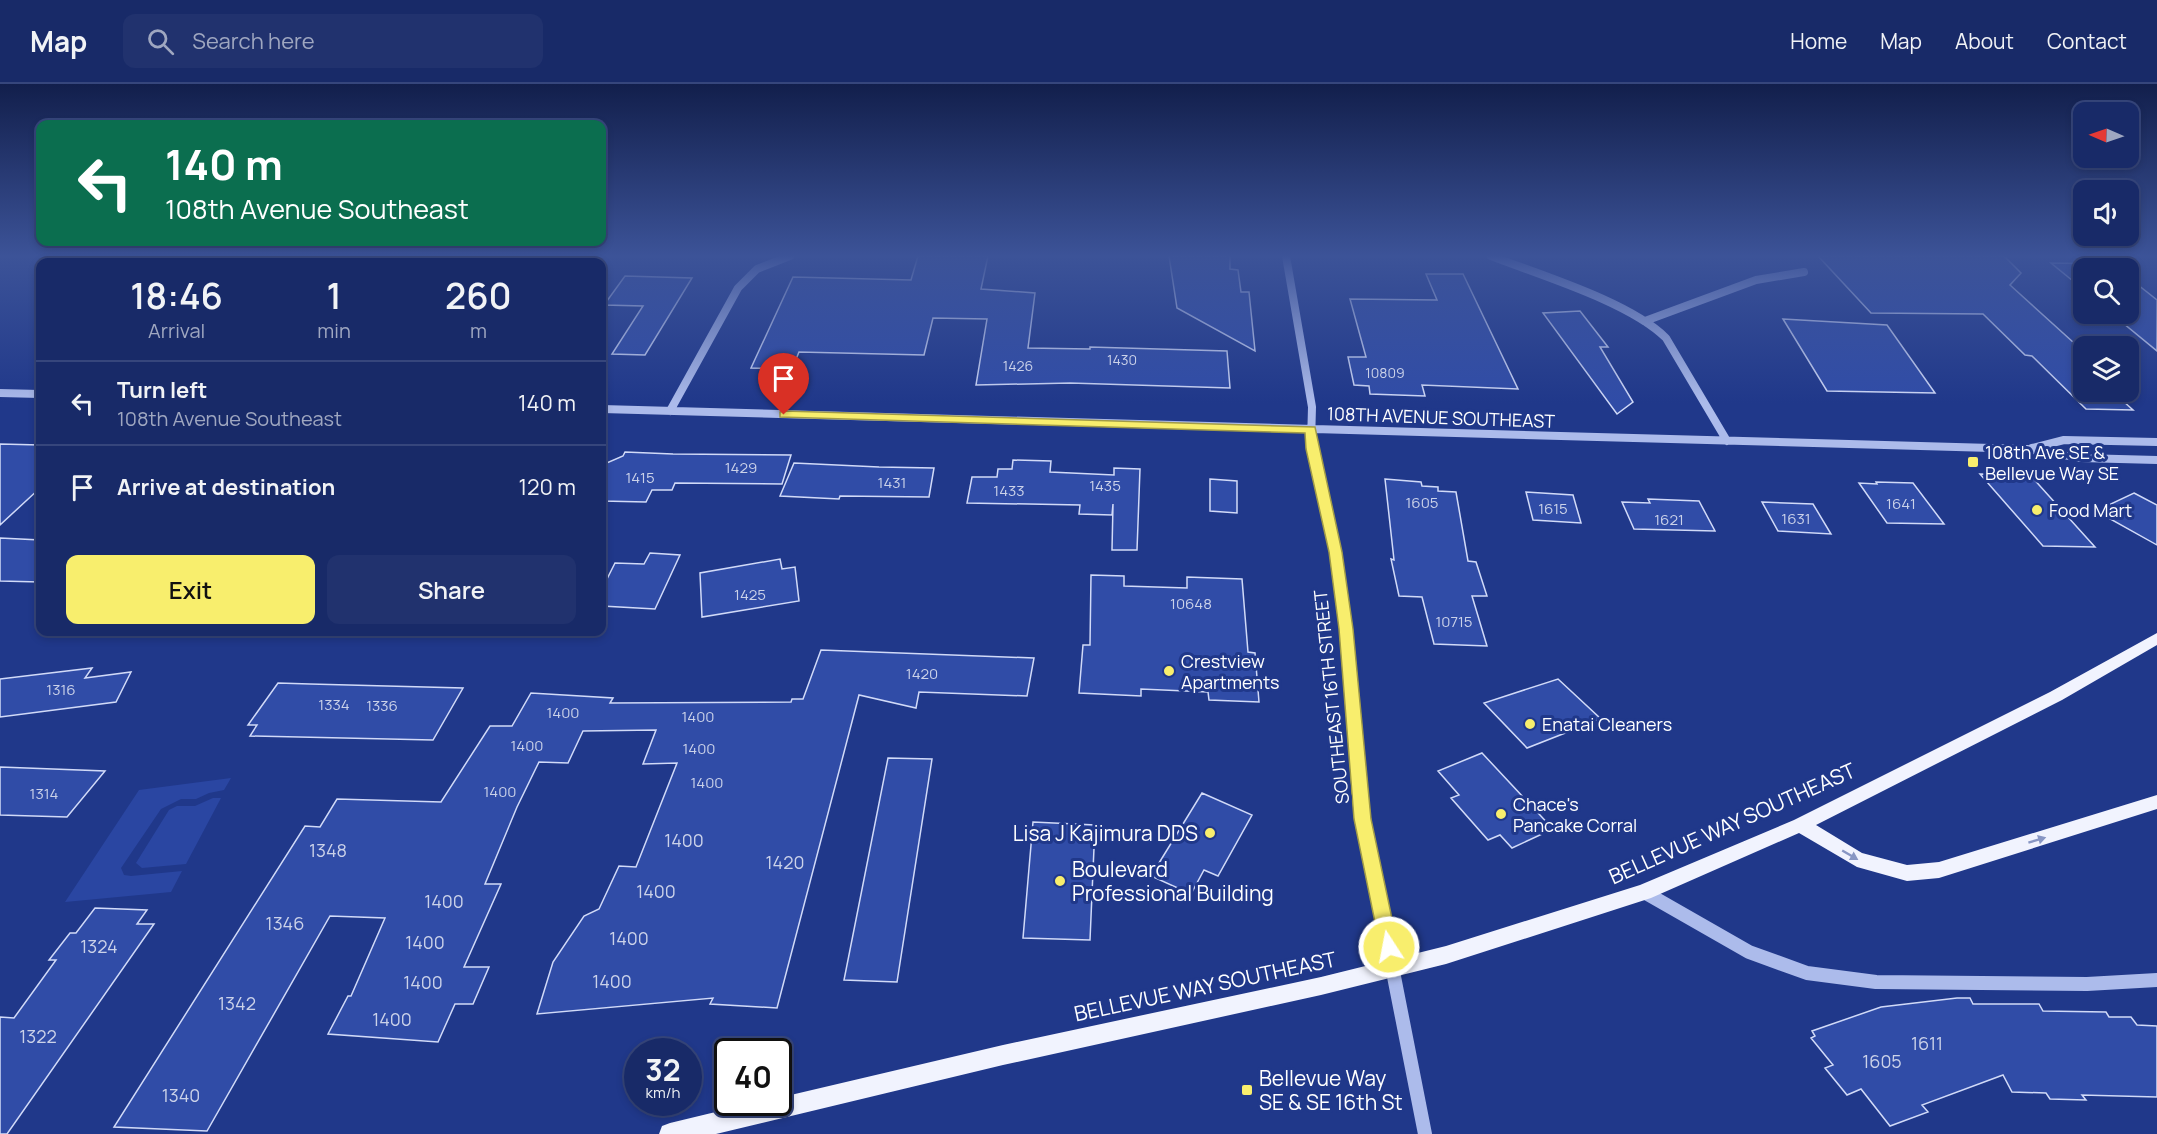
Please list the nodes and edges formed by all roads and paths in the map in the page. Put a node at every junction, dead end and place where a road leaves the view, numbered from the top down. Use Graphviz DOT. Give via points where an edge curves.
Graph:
graph roads {
  1 [pos="729,305"];
  2 [pos="1294,305"];
  3 [pos="1614,305"];
  4 [pos="1688,305"];
  5 [pos="1645,321"];
  6 [pos="0,393"];
  7 [pos="36,394"];
  8 [pos="606,409"];
  9 [pos="670,411"];
  10 [pos="1311,430"];
  11 [pos="1727,441"];
  12 [pos="2157,442"];
  13 [pos="2027,449"];
  14 [pos="2157,460"];
  15 [pos="2157,638"];
  16 [pos="2157,802"];
  17 [pos="1800,825"];
  18 [pos="1644,892"];
  19 [pos="1393,968"];
  20 [pos="2157,980"];
  21 [pos="670,1134"];
  22 [pos="1425,1134"];
  1 -- 9 [label="street"];
  2 -- 10 [label="street, SOUTHEAST 16TH STREET" via="1312,406"];
  3 -- 5 [label="street"];
  4 -- 5 [label="street"];
  5 -- 11 [label="street" via="1666,338"];
  6 -- 7 [label="street"];
  8 -- 9 [label="street, 108TH AVENUE SOUTHEAST"];
  9 -- 10 [label="street, 108TH AVENUE SOUTHEAST"];
  10 -- 11 [label="street, 108TH AVENUE SOUTHEAST"];
  10 -- 19 [label="street, SOUTHEAST 16TH STREET" via="1346,627 1362,819"];
  11 -- 13 [label="street, 108TH AVENUE SOUTHEAST"];
  12 -- 13 [label="street, 108TH AVENUE SOUTHEAST" via="2064,440"];
  13 -- 14 [label="street, 108TH AVENUE SOUTHEAST" via="2081,458"];
  15 -- 17 [label="main road, BELLEVUE WAY SOUTHEAST" via="2056,696"];
  17 -- 16 [label="main road, one-way" via="1857,859 1907,873 1939,870"];
  17 -- 18 [label="main road, BELLEVUE WAY SOUTHEAST"];
  18 -- 19 [label="main road, BELLEVUE WAY SOUTHEAST"];
  18 -- 20 [label="street" via="1749,952 1807,973 1876,982 2087,984"];
  19 -- 21 [label="main road, BELLEVUE WAY SOUTHEAST"];
  19 -- 22 [label="street, SOUTHEAST 16TH STREET"];
}
